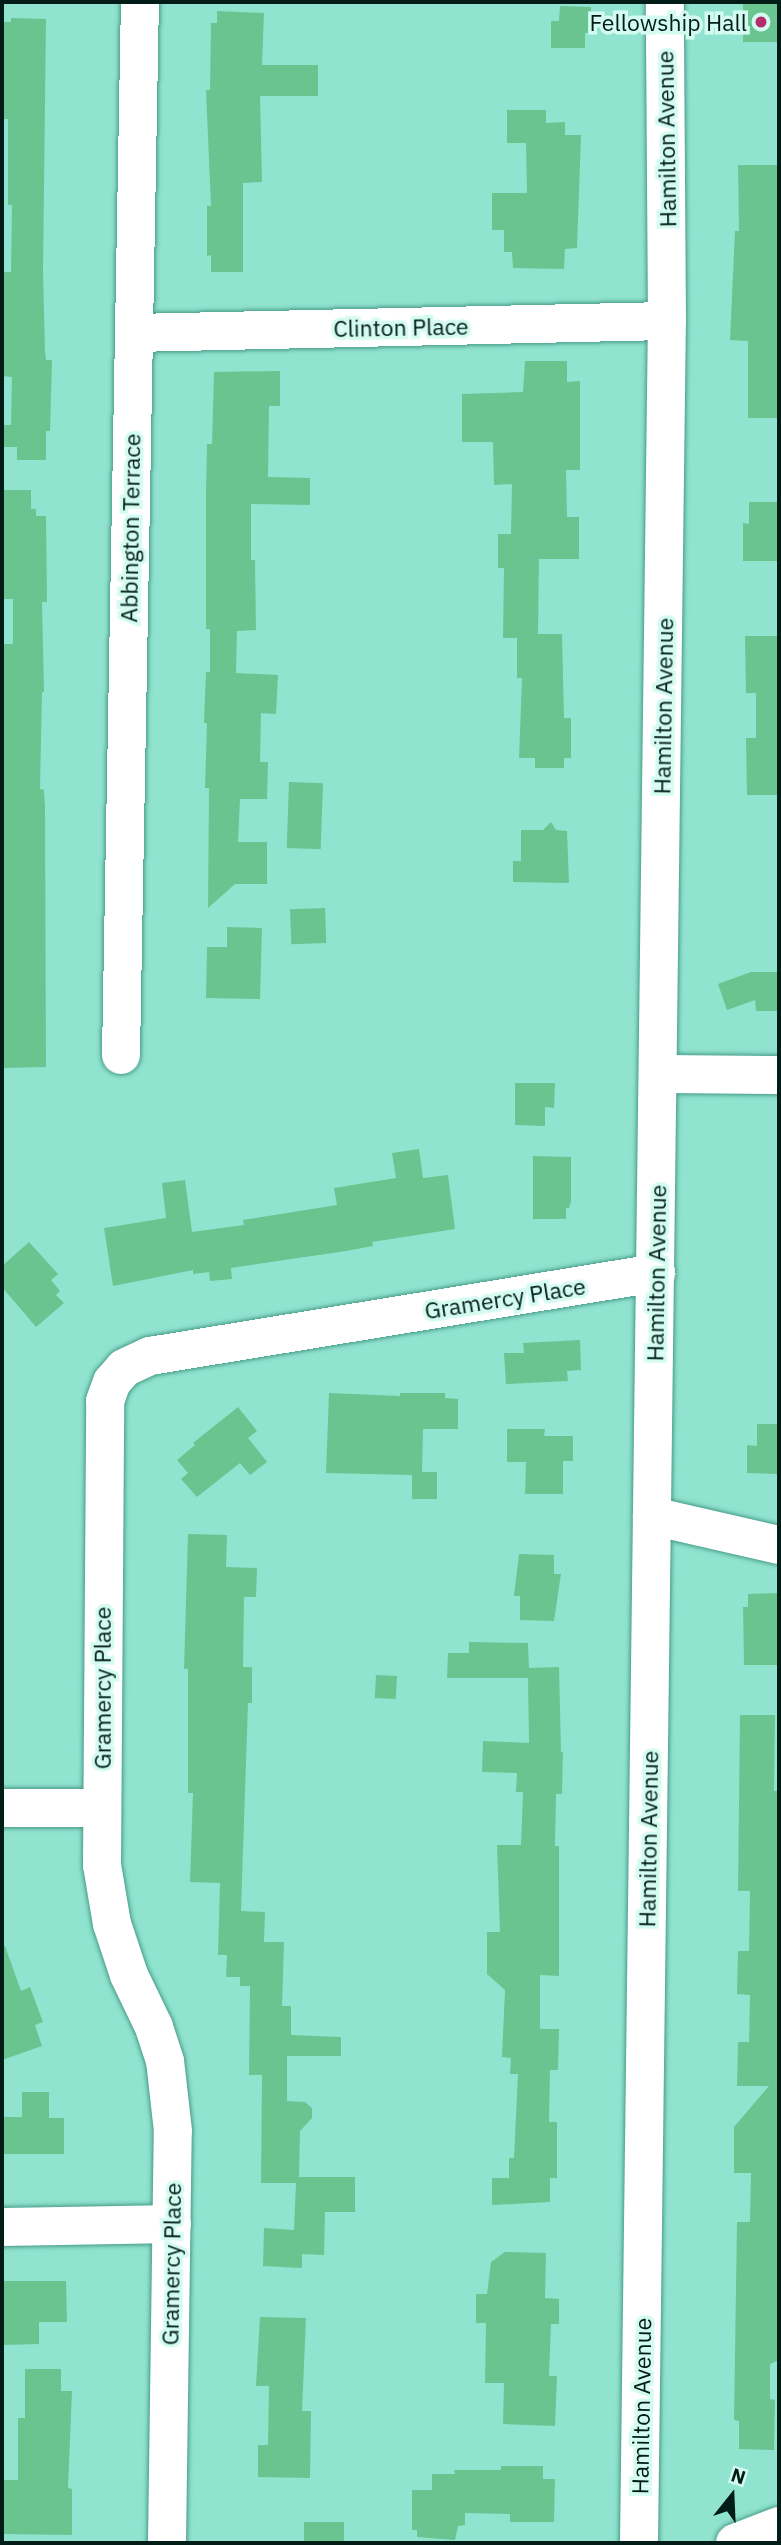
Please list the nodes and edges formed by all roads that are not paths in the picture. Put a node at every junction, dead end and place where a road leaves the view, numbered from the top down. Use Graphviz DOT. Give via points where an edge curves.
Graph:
graph roads {
  1 [pos="140,2"];
  2 [pos="664,2"];
  3 [pos="667,321"];
  4 [pos="134,333"];
  5 [pos="121,1055"];
  6 [pos="658,1074"];
  7 [pos="779,1075"];
  8 [pos="656,1273"];
  9 [pos="652,1516"];
  10 [pos="779,1545"];
  11 [pos="2,1808"];
  12 [pos="101,1808"];
  13 [pos="172,2224"];
  14 [pos="2,2227"];
  15 [pos="779,2526"];
  16 [pos="167,2543"];
  17 [pos="639,2543"];
  18 [pos="735,2543"];
  1 -- 4 [label="street, Abbington Terrace"];
  2 -- 3 [label="street, Hamilton Avenue"];
  3 -- 4 [label="street, Clinton Place"];
  3 -- 6 [label="street, Hamilton Avenue"];
  4 -- 5 [label="street, Abbington Terrace"];
  6 -- 7 [label="street"];
  6 -- 8 [label="street, Hamilton Avenue"];
  8 -- 9 [label="street, Hamilton Avenue"];
  8 -- 12 [label="street, Gramercy Place" via="150,1356 124,1368 105,1401"];
  9 -- 10 [label="street"];
  9 -- 17 [label="street, Hamilton Avenue"];
  11 -- 12 [label="street"];
  12 -- 13 [label="street, Gramercy Place" via="102,1865 112,1923 165,2060 173,2132"];
  13 -- 14 [label="street"];
  13 -- 16 [label="street, Gramercy Place"];
  15 -- 18 [label="street"];
}
